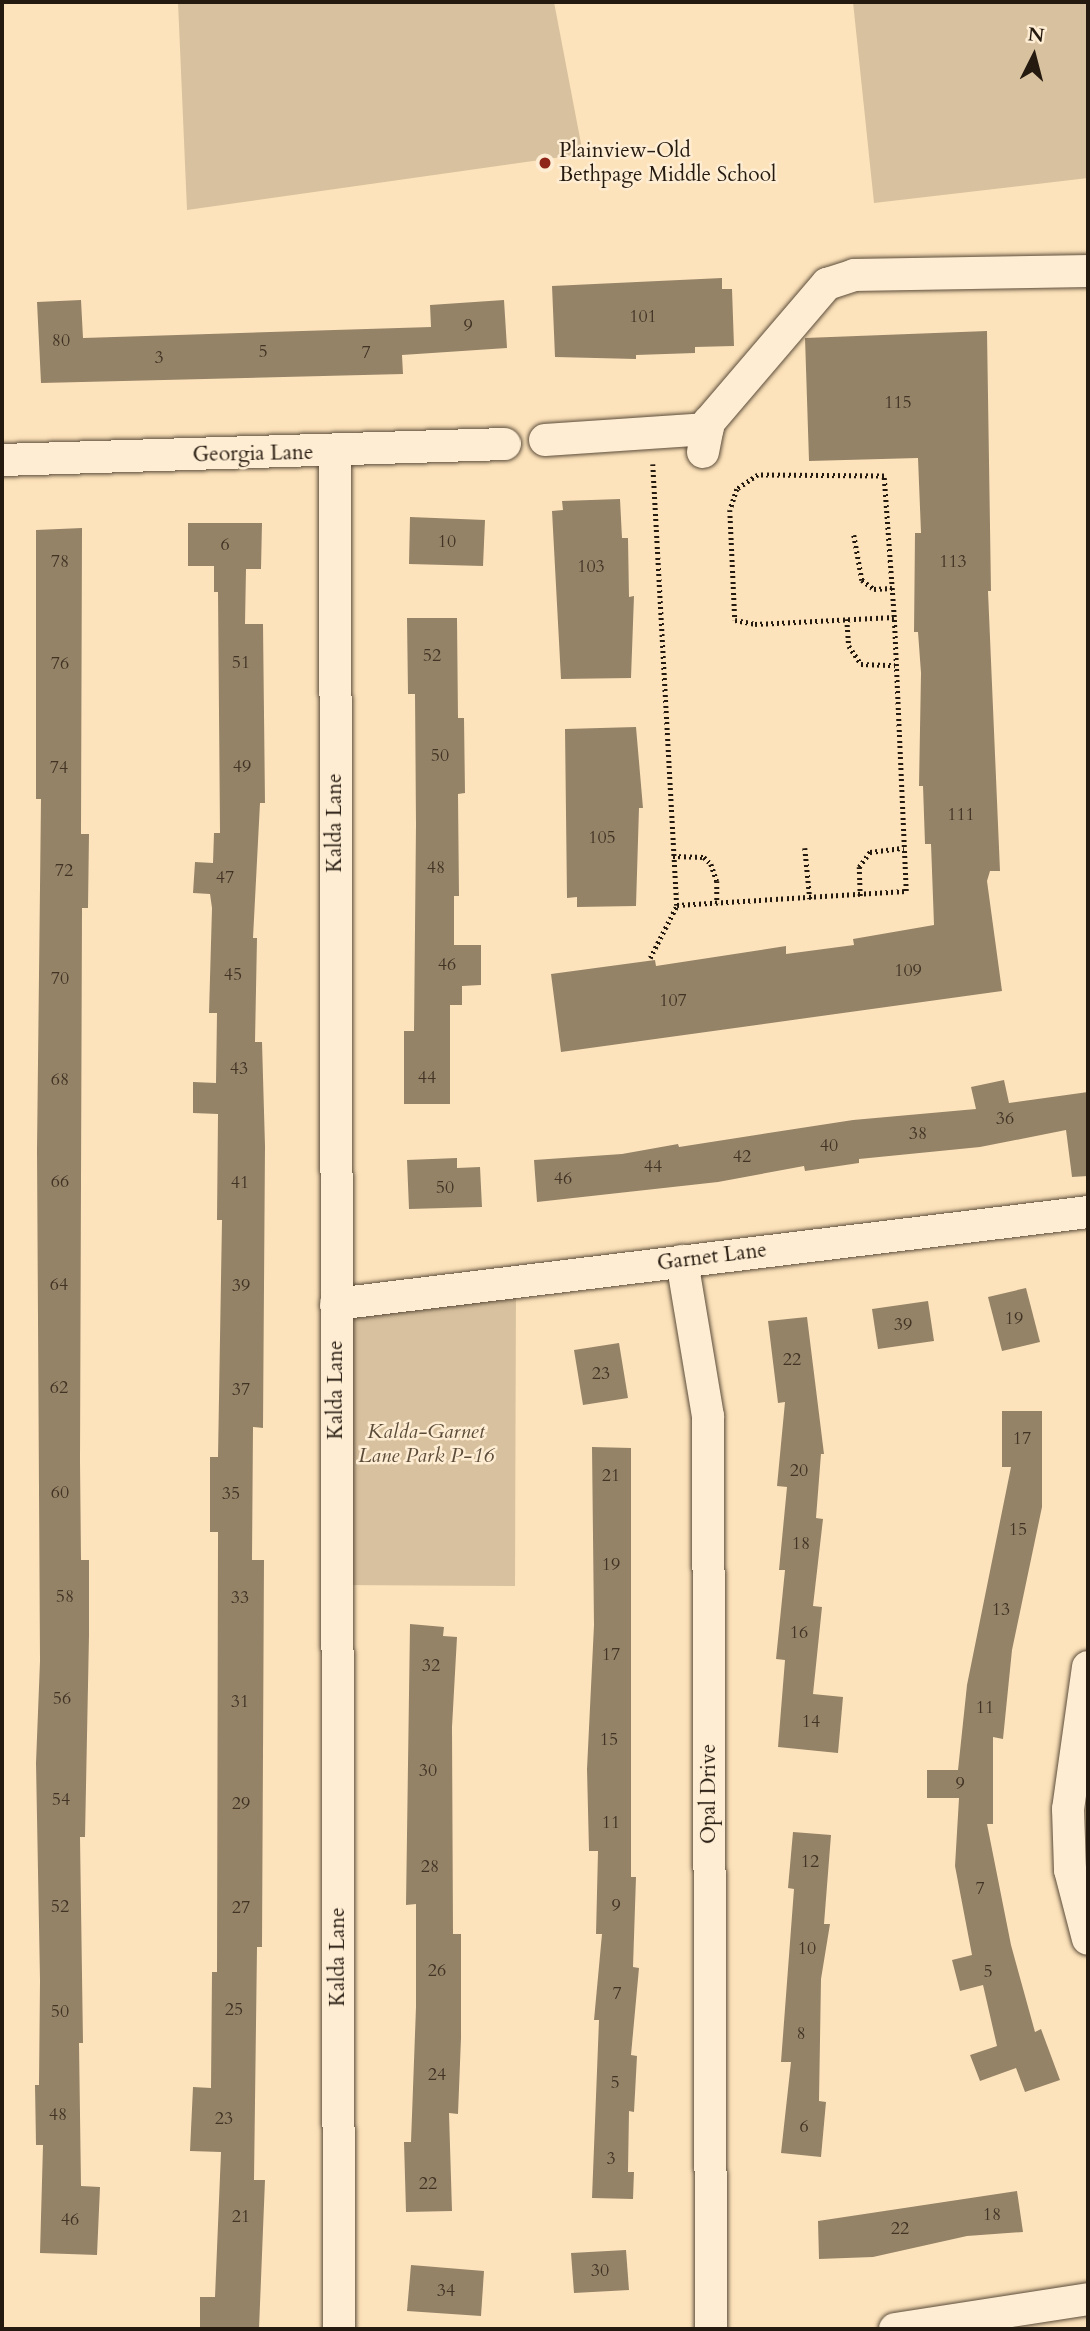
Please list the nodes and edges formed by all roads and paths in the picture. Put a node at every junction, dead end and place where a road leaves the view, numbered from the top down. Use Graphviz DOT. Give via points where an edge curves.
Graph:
graph roads {
  1 [pos="1088,271"];
  2 [pos="545,440"];
  3 [pos="505,444"];
  4 [pos="652,450"];
  5 [pos="335,452"];
  6 [pos="2,460"];
  7 [pos="854,535"];
  8 [pos="892,588"];
  9 [pos="894,617"];
  10 [pos="847,619"];
  11 [pos="895,665"];
  12 [pos="805,848"];
  13 [pos="904,848"];
  14 [pos="673,856"];
  15 [pos="860,896"];
  16 [pos="810,898"];
  17 [pos="717,903"];
  18 [pos="677,905"];
  19 [pos="650,958"];
  20 [pos="1088,1212"];
  21 [pos="682,1261"];
  22 [pos="336,1304"];
  23 [pos="1088,1667"];
  24 [pos="1088,1939"];
  25 [pos="1088,2299"];
  26 [pos="339,2329"];
  27 [pos="711,2329"];
  28 [pos="895,2329"];
  1 -- 2 [label="street" via="854,275 827,284 705,440"];
  3 -- 5 [label="street, Georgia Lane"];
  4 -- 14 [label="path"];
  5 -- 6 [label="street, Georgia Lane"];
  5 -- 22 [label="street, Kalda Lane"];
  7 -- 8 [label="path" via="862,580 874,589"];
  8 -- 9 [label="path"];
  8 -- 10 [label="path" via="884,476 771,474 747,479 737,489 730,510 735,620 755,624"];
  9 -- 10 [label="path"];
  9 -- 11 [label="path"];
  10 -- 11 [label="path" via="849,646 861,664"];
  11 -- 13 [label="path"];
  12 -- 16 [label="path"];
  13 -- 15 [label="path" via="870,852 859,867"];
  13 -- 15 [label="path" via="906,891"];
  14 -- 17 [label="path" via="704,857 716,871"];
  14 -- 18 [label="path"];
  15 -- 16 [label="path"];
  16 -- 17 [label="path"];
  17 -- 18 [label="path"];
  18 -- 19 [label="path"];
  20 -- 21 [label="street, Garnet Lane"];
  21 -- 22 [label="street, Garnet Lane"];
  21 -- 27 [label="street, Opal Drive" via="708,1416"];
  22 -- 26 [label="street, Kalda Lane"];
  23 -- 24 [label="street" via="1068,1809 1070,1870"];
  25 -- 28 [label="street"];
}
